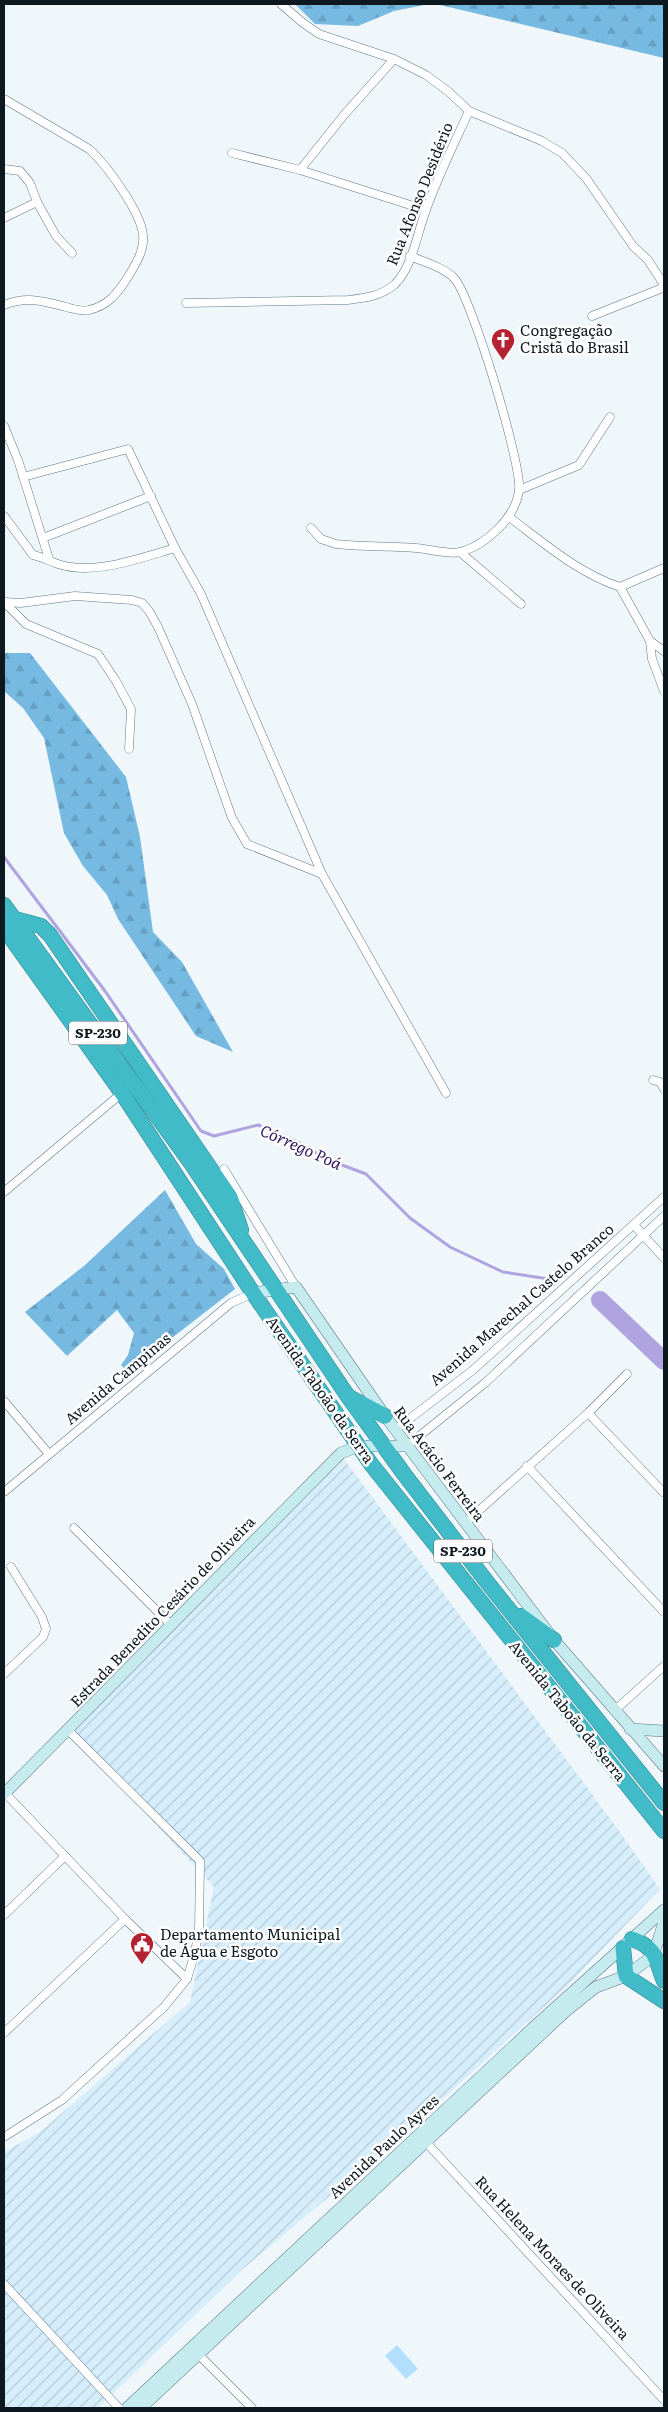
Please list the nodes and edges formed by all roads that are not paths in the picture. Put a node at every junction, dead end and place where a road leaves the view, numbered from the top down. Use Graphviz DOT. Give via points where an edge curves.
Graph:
graph roads {
  1 [pos="282,4"];
  2 [pos="394,59"];
  3 [pos="4,99"];
  4 [pos="469,111"];
  5 [pos="232,153"];
  6 [pos="4,169"];
  7 [pos="300,170"];
  8 [pos="37,202"];
  9 [pos="426,210"];
  10 [pos="4,218"];
  11 [pos="72,253"];
  12 [pos="410,256"];
  13 [pos="664,286"];
  14 [pos="186,303"];
  15 [pos="4,305"];
  16 [pos="592,316"];
  17 [pos="610,417"];
  18 [pos="4,426"];
  19 [pos="23,477"];
  20 [pos="520,490"];
  21 [pos="151,496"];
  22 [pos="4,516"];
  23 [pos="509,517"];
  24 [pos="311,528"];
  25 [pos="43,538"];
  26 [pos="175,548"];
  27 [pos="460,552"];
  28 [pos="49,559"];
  29 [pos="664,568"];
  30 [pos="620,587"];
  31 [pos="4,602"];
  32 [pos="521,604"];
  33 [pos="650,640"];
  34 [pos="664,651"];
  35 [pos="664,691"];
  36 [pos="128,749"];
  37 [pos="322,874"];
  38 [pos="4,905"];
  39 [pos="7,921"];
  40 [pos="10,941"];
  41 [pos="653,1080"];
  42 [pos="664,1089"];
  43 [pos="122,1093"];
  44 [pos="446,1093"];
  45 [pos="224,1169"];
  46 [pos="4,1192"];
  47 [pos="664,1197"];
  48 [pos="664,1216"];
  49 [pos="634,1225"];
  50 [pos="643,1236"];
  51 [pos="664,1258"];
  52 [pos="590,1266"];
  53 [pos="598,1276"];
  54 [pos="296,1287"];
  55 [pos="275,1290"];
  56 [pos="253,1293"];
  57 [pos="532,1317"];
  58 [pos="543,1328"];
  59 [pos="473,1370"];
  60 [pos="627,1374"];
  61 [pos="485,1383"];
  62 [pos="347,1395"];
  63 [pos="4,1401"];
  64 [pos="588,1413"];
  65 [pos="385,1416"];
  66 [pos="395,1430"];
  67 [pos="383,1446"];
  68 [pos="407,1446"];
  69 [pos="352,1448"];
  70 [pos="49,1454"];
  71 [pos="527,1466"];
  72 [pos="4,1492"];
  73 [pos="664,1493"];
  74 [pos="465,1523"];
  75 [pos="74,1528"];
  76 [pos="11,1567"];
  77 [pos="487,1582"];
  78 [pos="664,1612"];
  79 [pos="172,1626"];
  80 [pos="554,1640"];
  81 [pos="664,1666"];
  82 [pos="4,1674"];
  83 [pos="614,1711"];
  84 [pos="630,1729"];
  85 [pos="68,1730"];
  86 [pos="664,1731"];
  87 [pos="664,1751"];
  88 [pos="652,1753"];
  89 [pos="664,1766"];
  90 [pos="4,1793"];
  91 [pos="664,1803"];
  92 [pos="664,1831"];
  93 [pos="65,1856"];
  94 [pos="664,1910"];
  95 [pos="4,1915"];
  96 [pos="126,1919"];
  97 [pos="664,1922"];
  98 [pos="627,1944"];
  99 [pos="654,1953"];
  100 [pos="626,1976"];
  101 [pos="187,1979"];
  102 [pos="664,1981"];
  103 [pos="664,2001"];
  104 [pos="4,2033"];
  105 [pos="4,2137"];
  106 [pos="423,2138"];
  107 [pos="362,2194"];
  108 [pos="4,2284"];
  109 [pos="210,2330"];
  110 [pos="200,2355"];
  111 [pos="664,2400"];
  112 [pos="119,2408"];
  113 [pos="127,2408"];
  114 [pos="141,2408"];
  115 [pos="252,2408"];
  1 -- 2 [label="street" via="319,34"];
  2 -- 4 [label="street" via="426,75"];
  2 -- 7 [label="street"];
  3 -- 15 [label="street" via="100,159 115,180 143,235 140,254 114,298 106,303 87,311 33,298"];
  4 -- 9 [label="street, Rua Afonso Desidério"];
  4 -- 13 [label="street" via="542,141 562,153 586,178"];
  5 -- 7 [label="street"];
  6 -- 8 [label="street" via="20,171 30,183"];
  7 -- 9 [label="street"];
  8 -- 10 [label="street"];
  8 -- 11 [label="street" via="56,236"];
  9 -- 12 [label="street, Rua Afonso Desidério"];
  12 -- 14 [label="street, Rua Afonso Desidério" via="394,284 384,292 364,298"];
  12 -- 20 [label="street" via="447,272 455,278 462,291 501,407 519,470"];
  13 -- 16 [label="street"];
  17 -- 20 [label="street" via="579,466"];
  18 -- 19 [label="street"];
  19 -- 21 [label="street" via="128,449"];
  19 -- 25 [label="street"];
  20 -- 23 [label="street"];
  21 -- 25 [label="street"];
  21 -- 26 [label="street"];
  22 -- 28 [label="street" via="33,555"];
  23 -- 27 [label="street" via="490,535"];
  23 -- 30 [label="street" via="577,567"];
  24 -- 27 [label="street" via="321,538 336,544"];
  25 -- 28 [label="street"];
  26 -- 28 [label="street" via="99,567 58,564"];
  26 -- 37 [label="street" via="200,594"];
  27 -- 32 [label="street"];
  29 -- 30 [label="street"];
  30 -- 33 [label="street"];
  31 -- 36 [label="street" via="26,624 98,654 131,710"];
  31 -- 37 [label="street" via="21,604 75,596 132,600 142,604 150,611 192,704 232,818 247,844"];
  33 -- 34 [label="street"];
  33 -- 35 [label="street" via="652,660"];
  37 -- 44 [label="street"];
  38 -- 39 [label="highway, Avenida Taboão da Serra / SP-230"];
  39 -- 40 [label="highway, Avenida Taboão da Serra / SP-230"];
  39 -- 55 [label="highway, Avenida Taboão da Serra / SP-230" via="191,1163"];
  40 -- 43 [label="highway, Avenida Taboão da Serra / SP-230"];
  41 -- 42 [label="street" via="660,1082"];
  43 -- 46 [label="street"];
  43 -- 56 [label="highway, Avenida Taboão da Serra / SP-230"];
  45 -- 54 [label="street, Rua Acácio Ferreira"];
  47 -- 49 [label="street, Avenida Marechal Castelo Branco"];
  48 -- 50 [label="street, Avenida Marechal Castelo Branco"];
  49 -- 50 [label="street"];
  49 -- 52 [label="street, Avenida Marechal Castelo Branco"];
  50 -- 51 [label="street"];
  50 -- 53 [label="street, Avenida Marechal Castelo Branco"];
  52 -- 53 [label="street"];
  52 -- 57 [label="street, Avenida Marechal Castelo Branco"];
  53 -- 58 [label="street, Avenida Marechal Castelo Branco"];
  54 -- 55 [label="main road"];
  54 -- 65 [label="main road, Rua Acácio Ferreira"];
  55 -- 56 [label="main road"];
  55 -- 62 [label="highway, Avenida Taboão da Serra / SP-230"];
  56 -- 69 [label="highway, Avenida Taboão da Serra / SP-230" via="348,1431"];
  56 -- 70 [label="street, Avenida Campinas" via="232,1303"];
  57 -- 58 [label="street"];
  57 -- 59 [label="street, Avenida Marechal Castelo Branco"];
  58 -- 61 [label="street, Avenida Marechal Castelo Branco"];
  59 -- 61 [label="street"];
  59 -- 66 [label="street, Avenida Marechal Castelo Branco"];
  60 -- 64 [label="street"];
  61 -- 68 [label="street, Avenida Marechal Castelo Branco"];
  62 -- 65 [label="highway"];
  62 -- 67 [label="highway, Avenida Taboão da Serra / SP-230"];
  63 -- 70 [label="street"];
  64 -- 71 [label="street"];
  64 -- 73 [label="street"];
  65 -- 66 [label="main road, Rua Acácio Ferreira"];
  66 -- 68 [label="main road, Rua Acácio Ferreira"];
  67 -- 68 [label="main road"];
  67 -- 69 [label="main road"];
  67 -- 77 [label="highway, Avenida Taboão da Serra / SP-230"];
  68 -- 74 [label="main road, Rua Acácio Ferreira"];
  69 -- 79 [label="main road, Estrada Benedito Cesário de Oliveira" via="298,1495"];
  69 -- 92 [label="highway, Avenida Taboão da Serra / SP-230"];
  70 -- 72 [label="street, Avenida Campinas"];
  71 -- 74 [label="street"];
  71 -- 78 [label="street"];
  74 -- 80 [label="main road, Rua Acácio Ferreira"];
  75 -- 79 [label="street"];
  76 -- 82 [label="street" via="46,1626 43,1637"];
  77 -- 80 [label="highway" via="519,1614"];
  77 -- 91 [label="highway, Avenida Taboão da Serra / SP-230"];
  79 -- 85 [label="main road, Estrada Benedito Cesário de Oliveira"];
  80 -- 83 [label="main road, Rua Acácio Ferreira"];
  81 -- 83 [label="street"];
  83 -- 84 [label="main road, Rua Acácio Ferreira"];
  84 -- 86 [label="main road"];
  84 -- 88 [label="main road, Rua Acácio Ferreira"];
  85 -- 90 [label="main road, Estrada Benedito Cesário de Oliveira"];
  85 -- 101 [label="street" via="200,1861 199,1932"];
  87 -- 88 [label="main road"];
  88 -- 89 [label="main road, Rua Acácio Ferreira"];
  90 -- 93 [label="street"];
  93 -- 95 [label="street"];
  93 -- 96 [label="street"];
  94 -- 98 [label="main road, Avenida Paulo Ayres"];
  96 -- 101 [label="street"];
  96 -- 104 [label="street"];
  97 -- 99 [label="main road"];
  98 -- 99 [label="highway" via="646,1944"];
  98 -- 100 [label="highway"];
  98 -- 106 [label="main road, Avenida Paulo Ayres" via="536,2025"];
  99 -- 100 [label="main road, Avenida Paulo Ayres"];
  99 -- 102 [label="highway"];
  100 -- 103 [label="highway"];
  100 -- 106 [label="main road, Avenida Paulo Ayres" via="607,1981 585,1995"];
  101 -- 105 [label="street" via="164,2007 62,2100"];
  106 -- 107 [label="main road, Avenida Paulo Ayres"];
  106 -- 111 [label="street, Rua Helena Moraes de Oliveira"];
  107 -- 109 [label="main road, Avenida Paulo Ayres"];
  107 -- 110 [label="main road, Avenida Paulo Ayres"];
  108 -- 112 [label="street"];
  109 -- 110 [label="main road" via="200,2343"];
  109 -- 113 [label="main road, Avenida Paulo Ayres"];
  110 -- 114 [label="main road, Avenida Paulo Ayres"];
  110 -- 115 [label="street"];
}
